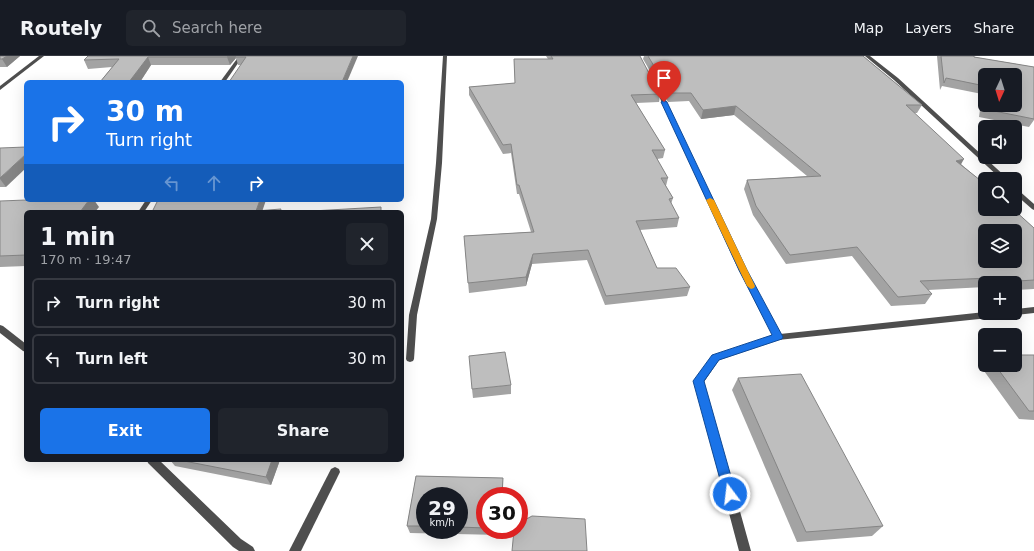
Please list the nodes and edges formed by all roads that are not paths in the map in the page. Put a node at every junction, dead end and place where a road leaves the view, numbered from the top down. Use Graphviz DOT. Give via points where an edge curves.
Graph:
graph roads {
  1 [pos="42,56"];
  2 [pos="241,56"];
  3 [pos="445,56"];
  4 [pos="867,56"];
  5 [pos="650,77"];
  6 [pos="223,80"];
  7 [pos="0,88"];
  8 [pos="997,172"];
  9 [pos="1022,197"];
  10 [pos="1034,208"];
  11 [pos="1034,310"];
  12 [pos="1022,311"];
  13 [pos="978,316"];
  14 [pos="2,332"];
  15 [pos="778,337"];
  16 [pos="24,348"];
  17 [pos="410,359"];
  18 [pos="154,462"];
  19 [pos="335,472"];
  20 [pos="249,551"];
  21 [pos="294,551"];
  22 [pos="745,551"];
  1 -- 7 [label="street"];
  2 -- 6 [label="street"];
  3 -- 17 [label="street" via="434,219 413,315"];
  4 -- 8 [label="street" via="896,79"];
  5 -- 15 [label="street"];
  9 -- 10 [label="street"];
  11 -- 12 [label="street"];
  13 -- 15 [label="street"];
  14 -- 16 [label="street"];
  15 -- 22 [label="street" via="716,358 699,381"];
  18 -- 20 [label="street" via="237,543"];
  19 -- 21 [label="street"];
}
